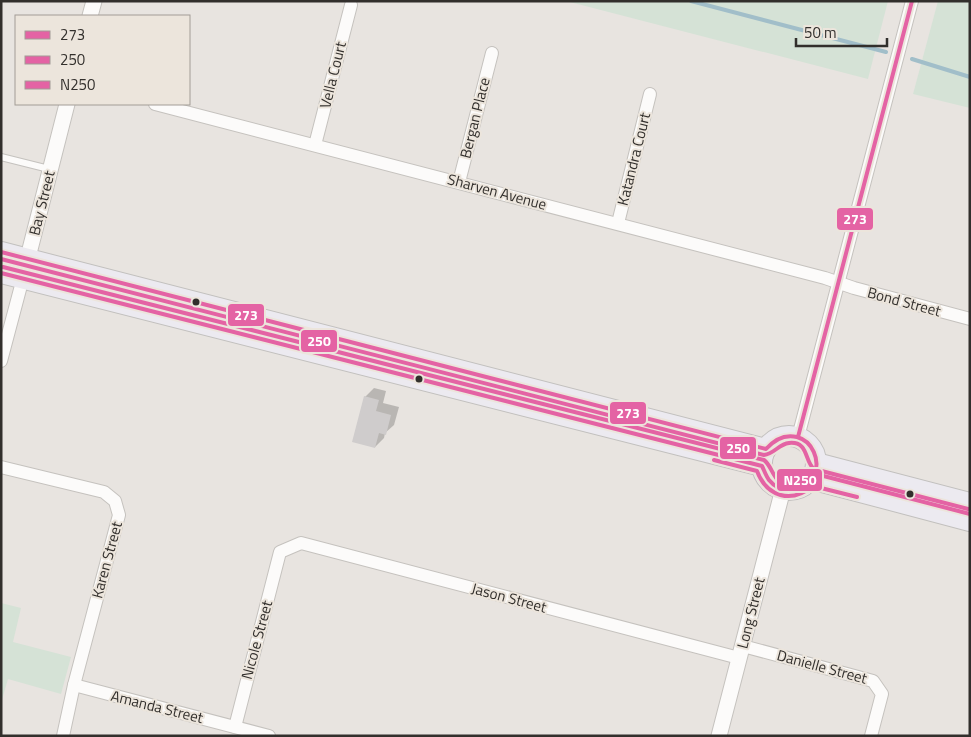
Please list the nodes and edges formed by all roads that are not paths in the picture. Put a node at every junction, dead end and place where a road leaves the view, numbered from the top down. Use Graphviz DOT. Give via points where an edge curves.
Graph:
graph roads {
  1 [pos="94,1"];
  2 [pos="912,1"];
  3 [pos="351,5"];
  4 [pos="90,15"];
  5 [pos="492,53"];
  6 [pos="650,94"];
  7 [pos="67,105"];
  8 [pos="159,105"];
  9 [pos="315,145"];
  10 [pos="1,156"];
  11 [pos="50,169"];
  12 [pos="459,182"];
  13 [pos="618,224"];
  14 [pos="1,252"];
  15 [pos="28,259"];
  16 [pos="1,273"];
  17 [pos="22,278"];
  18 [pos="839,283"];
  19 [pos="970,319"];
  20 [pos="1,361"];
  21 [pos="798,437"];
  22 [pos="764,458"];
  23 [pos="1,466"];
  24 [pos="814,471"];
  25 [pos="783,489"];
  26 [pos="970,502"];
  27 [pos="970,520"];
  28 [pos="280,552"];
  29 [pos="741,652"];
  30 [pos="74,685"];
  31 [pos="235,727"];
  32 [pos="63,736"];
  33 [pos="269,736"];
  34 [pos="719,736"];
  35 [pos="871,736"];
  1 -- 4 [label="street"];
  2 -- 18 [label="street"];
  3 -- 9 [label="street, Vella Court"];
  5 -- 12 [label="street, Bergan Place"];
  6 -- 13 [label="street, Katandra Court"];
  7 -- 11 [label="street, Bay Street"];
  8 -- 9 [label="street, Sharven Avenue"];
  9 -- 12 [label="street, Sharven Avenue"];
  10 -- 11 [label="lane"];
  11 -- 15 [label="street, Bay Street"];
  12 -- 13 [label="street, Sharven Avenue"];
  13 -- 18 [label="street, Sharven Avenue"];
  14 -- 15 [label="highway"];
  15 -- 17 [label="street, Bay Street"];
  15 -- 22 [label="highway"];
  16 -- 17 [label="highway"];
  17 -- 20 [label="street, Bay Street"];
  17 -- 22 [label="highway"];
  18 -- 19 [label="street, Bond Street"];
  18 -- 21 [label="street"];
  21 -- 22 [label="highway" via="780,438 772,443"];
  21 -- 24 [label="highway" via="815,454"];
  22 -- 25 [label="highway" via="769,481"];
  23 -- 30 [label="street, Karen Street" via="104,492 115,501 119,515"];
  24 -- 25 [label="highway" via="806,484 791,490"];
  24 -- 26 [label="highway"];
  24 -- 27 [label="highway"];
  25 -- 29 [label="street, Long Street"];
  28 -- 29 [label="street, Jason Street" via="301,543"];
  28 -- 31 [label="street, Nicole Street"];
  29 -- 34 [label="street, Long Street"];
  29 -- 35 [label="street, Danielle Street" via="873,681 882,694"];
  30 -- 31 [label="street, Amanda Street"];
  30 -- 32 [label="street, Karen Street"];
  31 -- 33 [label="street, Amanda Street"];
}
